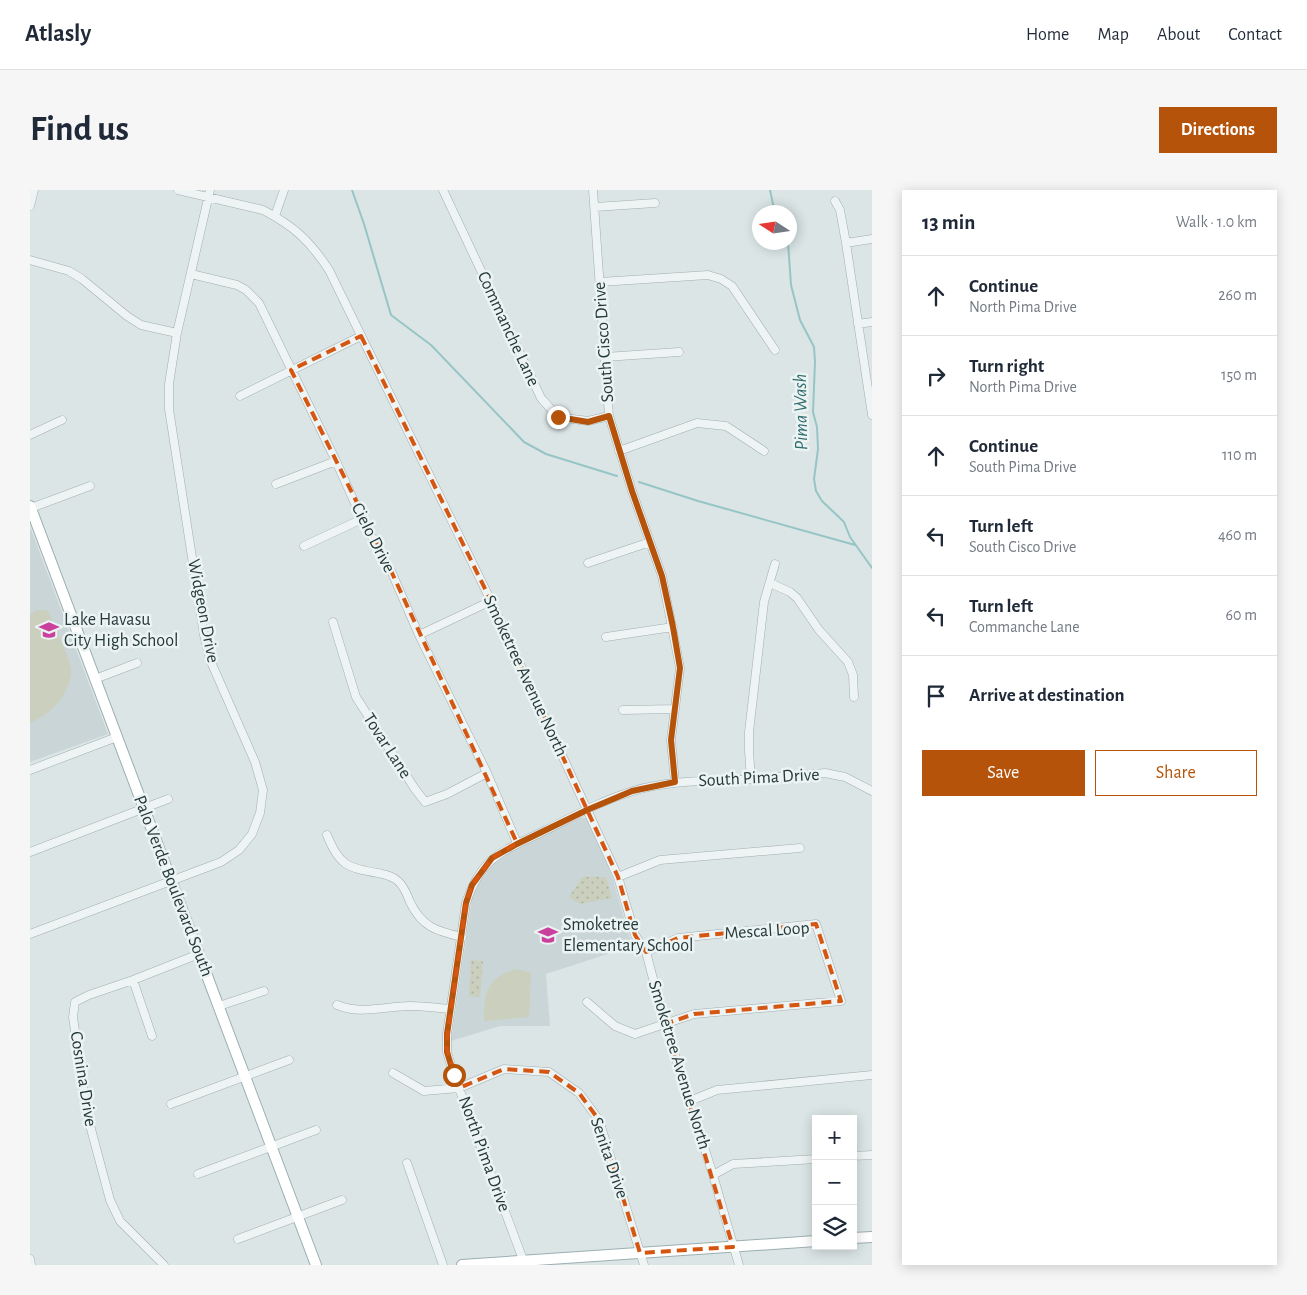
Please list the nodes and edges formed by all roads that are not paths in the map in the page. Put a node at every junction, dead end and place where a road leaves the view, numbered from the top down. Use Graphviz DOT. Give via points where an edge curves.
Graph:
graph roads {
  1 [pos="34,190"];
  2 [pos="178,190"];
  3 [pos="284,190"];
  4 [pos="443,190"];
  5 [pos="593,190"];
  6 [pos="209,193"];
  7 [pos="835,201"];
  8 [pos="655,204"];
  9 [pos="30,206"];
  10 [pos="595,207"];
  11 [pos="275,216"];
  12 [pos="872,240"];
  13 [pos="846,243"];
  14 [pos="30,260"];
  15 [pos="190,274"];
  16 [pos="600,282"];
  17 [pos="872,322"];
  18 [pos="858,324"];
  19 [pos="177,333"];
  20 [pos="361,336"];
  21 [pos="775,350"];
  22 [pos="679,352"];
  23 [pos="605,357"];
  24 [pos="290,370"];
  25 [pos="240,396"];
  26 [pos="872,415"];
  27 [pos="609,416"];
  28 [pos="62,420"];
  29 [pos="30,435"];
  30 [pos="619,451"];
  31 [pos="764,451"];
  32 [pos="336,461"];
  33 [pos="276,484"];
  34 [pos="90,486"];
  35 [pos="30,507"];
  36 [pos="362,519"];
  37 [pos="650,542"];
  38 [pos="304,546"];
  39 [pos="588,563"];
  40 [pos="775,564"];
  41 [pos="770,583"];
  42 [pos="491,601"];
  43 [pos="333,622"];
  44 [pos="673,627"];
  45 [pos="419,635"];
  46 [pos="606,637"];
  47 [pos="137,663"];
  48 [pos="95,679"];
  49 [pos="854,697"];
  50 [pos="675,709"];
  51 [pos="623,710"];
  52 [pos="117,737"];
  53 [pos="30,770"];
  54 [pos="488,773"];
  55 [pos="751,779"];
  56 [pos="675,782"];
  57 [pos="872,791"];
  58 [pos="168,800"];
  59 [pos="144,809"];
  60 [pos="587,810"];
  61 [pos="327,835"];
  62 [pos="517,844"];
  63 [pos="800,848"];
  64 [pos="30,852"];
  65 [pos="618,877"];
  66 [pos="172,881"];
  67 [pos="30,934"];
  68 [pos="462,937"];
  69 [pos="646,952"];
  70 [pos="198,954"];
  71 [pos="133,980"];
  72 [pos="264,991"];
  73 [pos="586,1002"];
  74 [pos="337,1004"];
  75 [pos="219,1006"];
  76 [pos="450,1009"];
  77 [pos="665,1024"];
  78 [pos="152,1036"];
  79 [pos="289,1060"];
  80 [pos="393,1073"];
  81 [pos="872,1075"];
  82 [pos="245,1076"];
  83 [pos="459,1088"];
  84 [pos="690,1101"];
  85 [pos="171,1104"];
  86 [pos="316,1130"];
  87 [pos="271,1146"];
  88 [pos="872,1155"];
  89 [pos="857,1156"];
  90 [pos="812,1159"];
  91 [pos="407,1163"];
  92 [pos="198,1174"];
  93 [pos="713,1175"];
  94 [pos="342,1200"];
  95 [pos="298,1216"];
  96 [pos="872,1237"];
  97 [pos="857,1238"];
  98 [pos="238,1239"];
  99 [pos="812,1241"];
  100 [pos="733,1246"];
  101 [pos="640,1253"];
  102 [pos="30,1258"];
  103 [pos="524,1263"];
  104 [pos="31,1265"];
  105 [pos="164,1265"];
  106 [pos="316,1265"];
  107 [pos="443,1265"];
  108 [pos="462,1265"];
  109 [pos="644,1265"];
  110 [pos="739,1265"];
  1 -- 9 [label="street"];
  2 -- 6 [label="street, Smoketree Avenue North"];
  3 -- 11 [label="street"];
  4 -- 27 [label="street, Commanche Lane" via="541,398 558,417 588,422"];
  5 -- 10 [label="street, South Cisco Drive"];
  6 -- 11 [label="street, Smoketree Avenue North"];
  6 -- 15 [label="street, Widgeon Drive"];
  7 -- 13 [label="street" via="840,210"];
  8 -- 10 [label="street"];
  10 -- 16 [label="street, South Cisco Drive"];
  11 -- 20 [label="street, Smoketree Avenue North" via="300,233 316,250"];
  12 -- 13 [label="street"];
  13 -- 18 [label="street"];
  14 -- 19 [label="street" via="69,271 141,325"];
  15 -- 19 [label="street, Widgeon Drive"];
  15 -- 24 [label="street, Cielo Drive" via="238,285 246,290 259,303"];
  16 -- 21 [label="street" via="708,275 721,279 732,286"];
  16 -- 23 [label="street, South Cisco Drive"];
  17 -- 18 [label="street"];
  18 -- 26 [label="street"];
  19 -- 66 [label="street, Widgeon Drive" via="170,367 170,409 204,635 211,662 255,762 263,790 260,813 252,834 240,850 221,862"];
  20 -- 24 [label="street"];
  20 -- 42 [label="street, Smoketree Avenue North"];
  22 -- 23 [label="street"];
  23 -- 27 [label="street, South Cisco Drive"];
  24 -- 25 [label="street"];
  24 -- 32 [label="street, Cielo Drive"];
  27 -- 30 [label="street, South Cisco Drive"];
  28 -- 29 [label="street"];
  30 -- 31 [label="street" via="697,423 726,426"];
  30 -- 37 [label="street, South Cisco Drive"];
  32 -- 33 [label="street"];
  32 -- 36 [label="street, Cielo Drive"];
  34 -- 35 [label="street"];
  35 -- 48 [label="main road, Palo Verde Boulevard South"];
  36 -- 38 [label="street"];
  36 -- 45 [label="street, Cielo Drive" via="392,573"];
  37 -- 39 [label="street"];
  37 -- 44 [label="street, South Cisco Drive" via="662,576"];
  40 -- 41 [label="street"];
  41 -- 49 [label="street" via="797,598 819,630 848,662 853,675"];
  41 -- 55 [label="street" via="764,602 749,732"];
  42 -- 45 [label="street"];
  42 -- 60 [label="street, Smoketree Avenue North"];
  43 -- 54 [label="street, Tovar Lane" via="356,698 425,802"];
  44 -- 46 [label="street"];
  44 -- 50 [label="street, South Cisco Drive" via="680,668"];
  45 -- 54 [label="street, Cielo Drive"];
  47 -- 48 [label="street"];
  48 -- 52 [label="main road, Palo Verde Boulevard South"];
  50 -- 51 [label="street"];
  50 -- 56 [label="street, South Cisco Drive" via="671,740"];
  52 -- 53 [label="street"];
  52 -- 59 [label="main road, Palo Verde Boulevard South"];
  54 -- 62 [label="street, Cielo Drive"];
  55 -- 56 [label="street, South Pima Drive"];
  55 -- 57 [label="street, South Pima Drive" via="830,774 845,777"];
  56 -- 60 [label="street, South Pima Drive" via="632,791"];
  58 -- 59 [label="street"];
  59 -- 64 [label="street"];
  59 -- 66 [label="main road, Palo Verde Boulevard South"];
  60 -- 62 [label="street, North Pima Drive"];
  60 -- 65 [label="street, Smoketree Avenue North"];
  61 -- 68 [label="street" via="337,857 346,864 391,876 399,882 422,922"];
  62 -- 68 [label="street, North Pima Drive" via="492,858 472,885"];
  63 -- 65 [label="street" via="660,860"];
  65 -- 69 [label="street, Smoketree Avenue North" via="635,935"];
  66 -- 67 [label="street, Widgeon Drive"];
  66 -- 70 [label="main road, Palo Verde Boulevard South"];
  68 -- 76 [label="street, North Pima Drive"];
  69 -- 77 [label="street, Smoketree Avenue North"];
  69 -- 77 [label="street, Mescal Loop" via="678,938 816,924 841,1000 694,1014"];
  70 -- 71 [label="street, Cosnina Drive"];
  70 -- 75 [label="main road, Palo Verde Boulevard South"];
  71 -- 78 [label="street"];
  71 -- 105 [label="street, Cosnina Drive" via="75,1002 73,1017 87,1114 110,1200 120,1221"];
  72 -- 75 [label="street"];
  73 -- 77 [label="street" via="615,1026 635,1034"];
  74 -- 76 [label="street" via="365,1010 411,1006"];
  75 -- 82 [label="main road, Palo Verde Boulevard South"];
  76 -- 83 [label="street, North Pima Drive" via="446,1046"];
  77 -- 84 [label="street, Smoketree Avenue North"];
  79 -- 82 [label="street"];
  80 -- 83 [label="street, Senita Drive" via="424,1091"];
  81 -- 84 [label="street" via="717,1090"];
  82 -- 85 [label="street"];
  82 -- 87 [label="main road, Palo Verde Boulevard South"];
  83 -- 101 [label="street, Senita Drive" via="504,1069 549,1072 578,1093 599,1120"];
  83 -- 103 [label="street, North Pima Drive"];
  84 -- 93 [label="street, Smoketree Avenue North"];
  86 -- 87 [label="street"];
  87 -- 92 [label="street"];
  87 -- 95 [label="main road, Palo Verde Boulevard South"];
  88 -- 89 [label="street"];
  90 -- 93 [label="street" via="733,1164"];
  91 -- 107 [label="street"];
  93 -- 100 [label="street, Smoketree Avenue North"];
  94 -- 95 [label="street"];
  95 -- 98 [label="street"];
  95 -- 106 [label="main road, Palo Verde Boulevard South"];
  96 -- 97 [label="main road"];
  99 -- 100 [label="main road"];
  100 -- 101 [label="main road"];
  100 -- 110 [label="street, Smoketree Avenue North"];
  101 -- 103 [label="main road"];
  101 -- 109 [label="street, Senita Drive"];
  102 -- 104 [label="street"];
  103 -- 108 [label="main road"];
}
